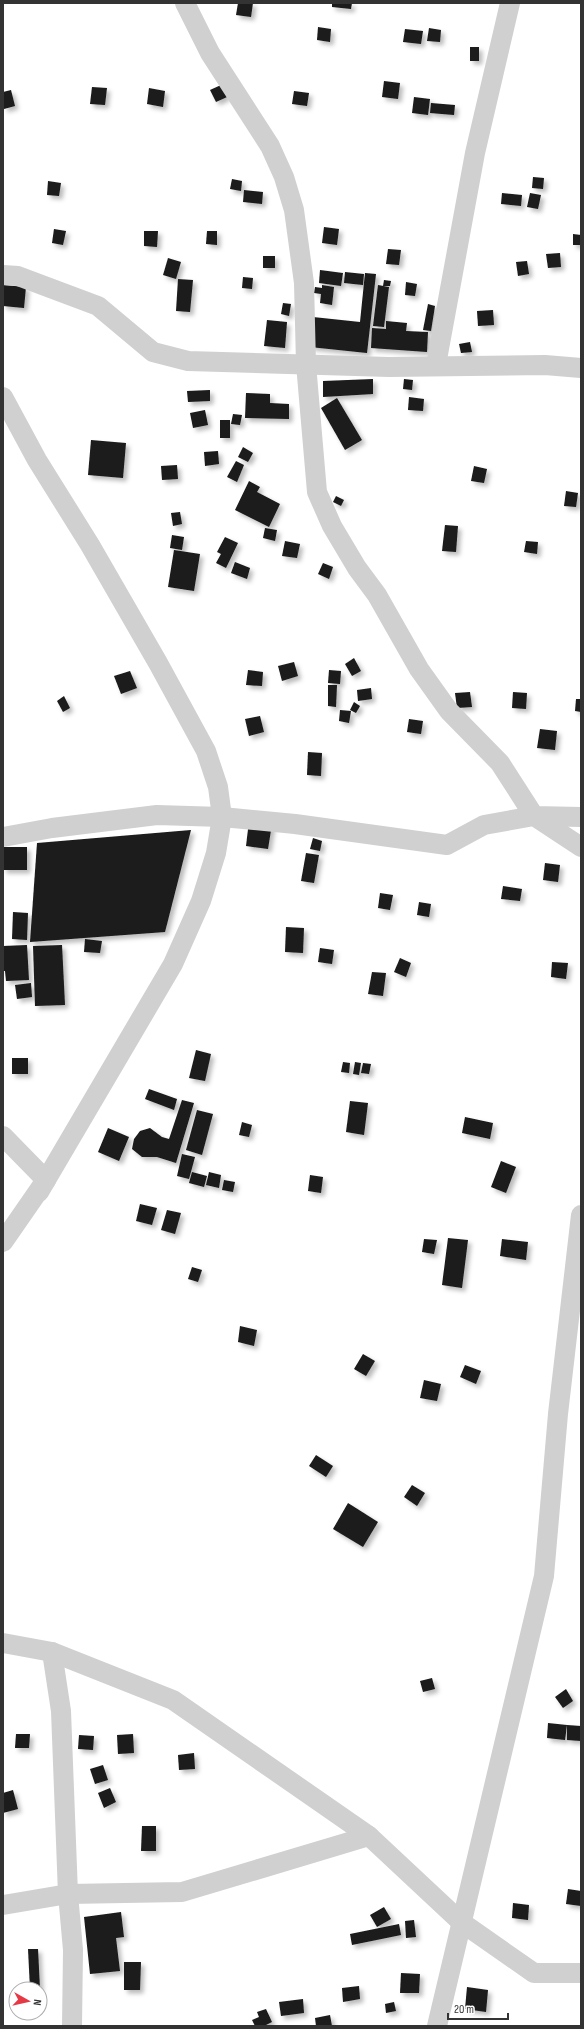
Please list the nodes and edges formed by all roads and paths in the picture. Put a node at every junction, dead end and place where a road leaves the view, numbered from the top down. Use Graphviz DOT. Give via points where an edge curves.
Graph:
graph roads {
  1 [pos="185,3"];
  2 [pos="510,3"];
  3 [pos="3,275"];
  4 [pos="306,364"];
  5 [pos="436,365"];
  6 [pos="581,368"];
  7 [pos="3,397"];
  8 [pos="534,816"];
  9 [pos="222,817"];
  10 [pos="581,817"];
  11 [pos="3,837"];
  12 [pos="581,847"];
  13 [pos="3,1136"];
  14 [pos="46,1180"];
  15 [pos="581,1215"];
  16 [pos="3,1242"];
  17 [pos="3,1254"];
  18 [pos="3,1643"];
  19 [pos="52,1652"];
  20 [pos="369,1836"];
  21 [pos="68,1894"];
  22 [pos="3,1905"];
  23 [pos="462,1922"];
  24 [pos="581,1973"];
  25 [pos="72,2026"];
  26 [pos="437,2026"];
  1 -- 4 [label="street" via="210,53 270,146 284,177 294,210 304,283"];
  2 -- 5 [label="street" via="475,153"];
  3 -- 4 [label="street" via="18,276 98,306 153,352 188,361"];
  4 -- 5 [label="street" via="389,367"];
  4 -- 8 [label="street" via="317,492 332,526 357,568 377,595 419,669 449,711 500,763"];
  5 -- 6 [label="street" via="545,365"];
  7 -- 9 [label="street" via="37,460 90,545 158,663 206,751 218,787"];
  8 -- 9 [label="street" via="484,825 447,845"];
  8 -- 10 [label="street"];
  8 -- 12 [label="street"];
  9 -- 11 [label="street" via="157,815"];
  9 -- 14 [label="street" via="216,853 201,901 173,964"];
  13 -- 14 [label="street"];
  14 -- 16 [label="street"];
  14 -- 17 [label="street"];
  15 -- 23 [label="street" via="558,1414 544,1576"];
  18 -- 19 [label="street"];
  19 -- 20 [label="street" via="173,1700"];
  19 -- 21 [label="street" via="61,1711"];
  20 -- 21 [label="street" via="182,1892"];
  20 -- 23 [label="street"];
  21 -- 22 [label="street"];
  21 -- 25 [label="street" via="73,1950"];
  23 -- 24 [label="street" via="534,1973"];
  23 -- 26 [label="street"];
}
